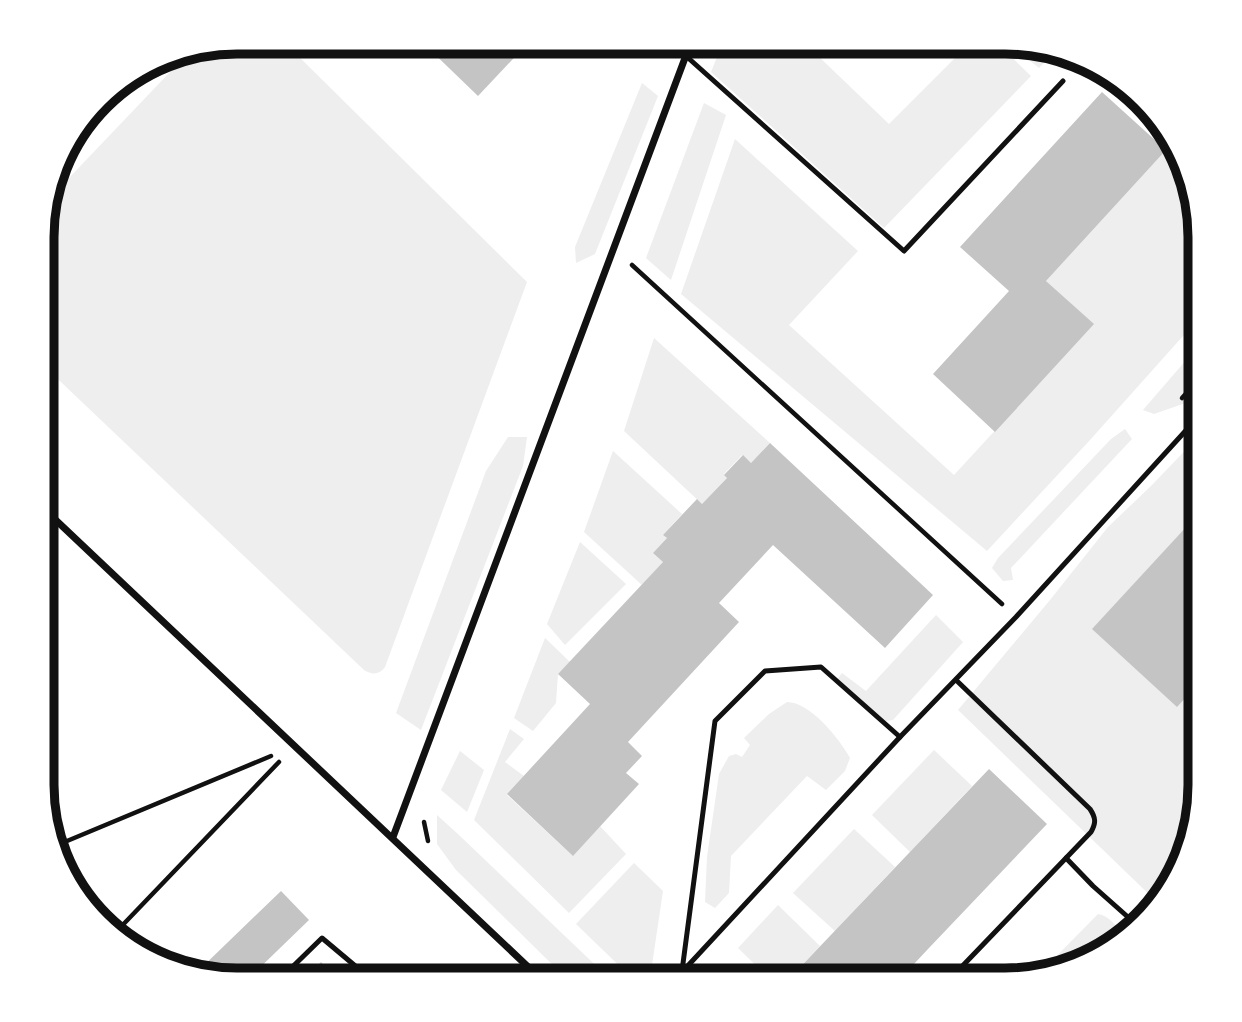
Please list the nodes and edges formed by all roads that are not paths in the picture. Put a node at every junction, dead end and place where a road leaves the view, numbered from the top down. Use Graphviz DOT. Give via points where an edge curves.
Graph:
graph roads {
  1 [pos="686,55"];
  2 [pos="1063,81"];
  3 [pos="1187,429"];
  4 [pos="55,519"];
  5 [pos="956,680"];
  6 [pos="900,737"];
  7 [pos="393,837"];
  8 [pos="1066,858"];
  9 [pos="1130,918"];
  10 [pos="682,967"];
  11 [pos="685,967"];
  12 [pos="961,967"];
  13 [pos="291,968"];
  14 [pos="358,968"];
  15 [pos="529,968"];
  1 -- 2 [label="lane" via="905,251"];
  1 -- 7 [label="street"];
  3 -- 5 [label="lane"];
  4 -- 7 [label="street"];
  5 -- 6 [label="lane"];
  5 -- 8 [label="lane" via="1095,816 1091,832"];
  6 -- 10 [label="lane" via="821,667 765,671 715,721"];
  6 -- 11 [label="lane"];
  7 -- 15 [label="street"];
  8 -- 9 [label="lane"];
  8 -- 12 [label="lane"];
  13 -- 14 [label="lane" via="322,938"];
}
